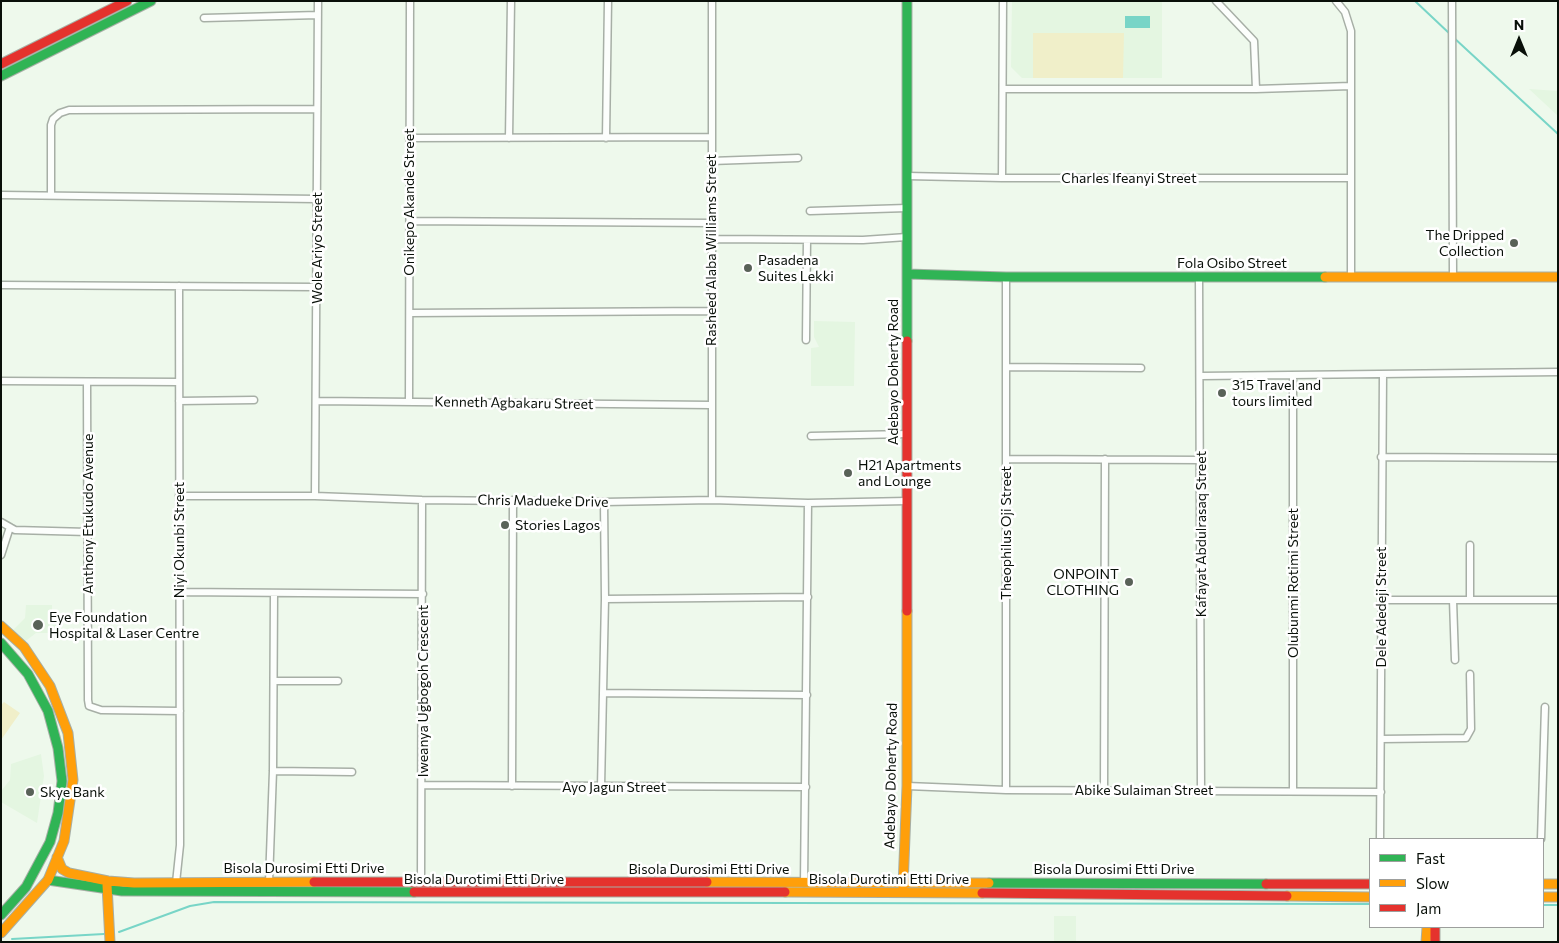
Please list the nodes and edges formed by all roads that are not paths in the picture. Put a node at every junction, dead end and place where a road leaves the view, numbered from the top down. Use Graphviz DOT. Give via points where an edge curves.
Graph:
graph roads {
  1 [pos="151,1"];
  2 [pos="318,1"];
  3 [pos="410,1"];
  4 [pos="512,1"];
  5 [pos="608,1"];
  6 [pos="712,1"];
  7 [pos="907,1"];
  8 [pos="1003,1"];
  9 [pos="1216,1"];
  10 [pos="1336,1"];
  11 [pos="1452,1"];
  12 [pos="121,3"];
  13 [pos="318,15"];
  14 [pos="204,18"];
  15 [pos="1,64"];
  16 [pos="1,76"];
  17 [pos="1351,86"];
  18 [pos="1003,89"];
  19 [pos="1256,89"];
  20 [pos="318,109"];
  21 [pos="711,137"];
  22 [pos="409,138"];
  23 [pos="509,138"];
  24 [pos="606,138"];
  25 [pos="798,158"];
  26 [pos="711,161"];
  27 [pos="907,176"];
  28 [pos="1002,178"];
  29 [pos="1351,178"];
  30 [pos="1,195"];
  31 [pos="51,195"];
  32 [pos="317,199"];
  33 [pos="907,208"];
  34 [pos="810,211"];
  35 [pos="410,222"];
  36 [pos="712,223"];
  37 [pos="907,237"];
  38 [pos="712,239"];
  39 [pos="807,240"];
  40 [pos="907,274"];
  41 [pos="1006,277"];
  42 [pos="1200,277"];
  43 [pos="1351,277"];
  44 [pos="1453,277"];
  45 [pos="1558,277"];
  46 [pos="1,285"];
  47 [pos="179,286"];
  48 [pos="316,287"];
  49 [pos="410,312"];
  50 [pos="712,312"];
  51 [pos="806,340"];
  52 [pos="1006,367"];
  53 [pos="1141,368"];
  54 [pos="1558,372"];
  55 [pos="1383,374"];
  56 [pos="1294,375"];
  57 [pos="1201,376"];
  58 [pos="1,381"];
  59 [pos="88,382"];
  60 [pos="179,382"];
  61 [pos="254,400"];
  62 [pos="179,401"];
  63 [pos="316,401"];
  64 [pos="409,402"];
  65 [pos="712,405"];
  66 [pos="907,434"];
  67 [pos="811,436"];
  68 [pos="1381,457"];
  69 [pos="1558,458"];
  70 [pos="1006,459"];
  71 [pos="1105,459"];
  72 [pos="1201,460"];
  73 [pos="179,496"];
  74 [pos="315,496"];
  75 [pos="422,500"];
  76 [pos="513,500"];
  77 [pos="712,500"];
  78 [pos="906,501"];
  79 [pos="604,502"];
  80 [pos="808,503"];
  81 [pos="1,522"];
  82 [pos="10,527"];
  83 [pos="88,532"];
  84 [pos="1470,545"];
  85 [pos="1,555"];
  86 [pos="179,592"];
  87 [pos="274,593"];
  88 [pos="423,594"];
  89 [pos="808,596"];
  90 [pos="605,599"];
  91 [pos="1381,600"];
  92 [pos="1453,600"];
  93 [pos="1470,600"];
  94 [pos="1558,600"];
  95 [pos="1,626"];
  96 [pos="1,643"];
  97 [pos="1455,660"];
  98 [pos="1470,674"];
  99 [pos="274,681"];
  100 [pos="338,681"];
  101 [pos="603,693"];
  102 [pos="807,694"];
  103 [pos="1545,707"];
  104 [pos="180,711"];
  105 [pos="1381,739"];
  106 [pos="273,771"];
  107 [pos="352,772"];
  108 [pos="422,785"];
  109 [pos="512,786"];
  110 [pos="906,786"];
  111 [pos="601,787"];
  112 [pos="806,787"];
  113 [pos="1006,790"];
  114 [pos="1104,790"];
  115 [pos="1293,790"];
  116 [pos="1201,791"];
  117 [pos="1381,792"];
  118 [pos="1380,838"];
  119 [pos="1542,838"];
  120 [pos="58,857"];
  121 [pos="48,880"];
  122 [pos="421,881"];
  123 [pos="269,882"];
  124 [pos="176,883"];
  125 [pos="804,883"];
  126 [pos="1369,884"];
  127 [pos="1544,884"];
  128 [pos="1558,884"];
  129 [pos="107,885"];
  130 [pos="903,887"];
  131 [pos="1369,897"];
  132 [pos="1544,897"];
  133 [pos="1558,897"];
  134 [pos="1,915"];
  135 [pos="1427,928"];
  136 [pos="1435,928"];
  137 [pos="1,933"];
  138 [pos="110,942"];
  139 [pos="1426,942"];
  140 [pos="1435,942"];
  1 -- 16 [label="main road"];
  2 -- 13 [label="street, Wole Ariyo Street"];
  3 -- 22 [label="street, Onikepo Akande Street"];
  4 -- 23 [label="street"];
  5 -- 24 [label="street"];
  6 -- 21 [label="street, Rasheed Alaba Williams Street"];
  7 -- 27 [label="main road, Adebayo Doherty Road"];
  8 -- 18 [label="street"];
  9 -- 19 [label="street" via="1254,41"];
  10 -- 17 [label="street" via="1349,21"];
  11 -- 44 [label="street"];
  12 -- 15 [label="main road"];
  13 -- 14 [label="street"];
  13 -- 20 [label="street, Wole Ariyo Street"];
  17 -- 19 [label="street"];
  17 -- 29 [label="street"];
  18 -- 19 [label="street"];
  18 -- 28 [label="street"];
  20 -- 31 [label="street" via="69,110 53,119"];
  20 -- 32 [label="street, Wole Ariyo Street"];
  21 -- 24 [label="street"];
  21 -- 26 [label="street, Rasheed Alaba Williams Street"];
  22 -- 23 [label="street"];
  22 -- 35 [label="street, Onikepo Akande Street"];
  23 -- 24 [label="street"];
  25 -- 26 [label="street"];
  26 -- 36 [label="street, Rasheed Alaba Williams Street"];
  27 -- 28 [label="street, Charles Ifeanyi Street"];
  27 -- 33 [label="main road, Adebayo Doherty Road"];
  28 -- 29 [label="street, Charles Ifeanyi Street"];
  29 -- 43 [label="street"];
  30 -- 31 [label="street"];
  31 -- 32 [label="street"];
  32 -- 48 [label="street, Wole Ariyo Street"];
  33 -- 34 [label="street"];
  33 -- 37 [label="main road, Adebayo Doherty Road"];
  35 -- 36 [label="street"];
  35 -- 49 [label="street, Onikepo Akande Street"];
  36 -- 38 [label="street, Rasheed Alaba Williams Street"];
  37 -- 39 [label="street"];
  37 -- 40 [label="main road, Adebayo Doherty Road"];
  38 -- 39 [label="street"];
  38 -- 50 [label="street, Rasheed Alaba Williams Street"];
  39 -- 51 [label="street"];
  40 -- 41 [label="main road, Fola Osibo Street"];
  40 -- 66 [label="main road, Adebayo Doherty Road"];
  41 -- 42 [label="main road, Fola Osibo Street"];
  41 -- 52 [label="street, Theophilus Oji Street"];
  42 -- 43 [label="main road, Fola Osibo Street"];
  42 -- 57 [label="street, Kafayat Abdulrasaq Street"];
  43 -- 44 [label="main road, Fola Osibo Street"];
  44 -- 45 [label="main road, Fola Osibo Street"];
  46 -- 47 [label="street"];
  47 -- 48 [label="street"];
  47 -- 60 [label="street, Niyi Okunbi Street"];
  48 -- 63 [label="street, Wole Ariyo Street"];
  49 -- 50 [label="street"];
  49 -- 64 [label="street, Onikepo Akande Street"];
  50 -- 65 [label="street, Rasheed Alaba Williams Street"];
  52 -- 53 [label="street"];
  52 -- 70 [label="street, Theophilus Oji Street"];
  54 -- 55 [label="street"];
  55 -- 56 [label="street"];
  55 -- 68 [label="street, Dele Adedeji Street"];
  56 -- 57 [label="street"];
  56 -- 115 [label="street, Olubunmi Rotimi Street"];
  57 -- 72 [label="street, Kafayat Abdulrasaq Street"];
  58 -- 59 [label="street"];
  59 -- 60 [label="street"];
  59 -- 83 [label="street, Anthony Etukudo Avenue"];
  60 -- 62 [label="street, Niyi Okunbi Street"];
  61 -- 62 [label="street"];
  62 -- 73 [label="street, Niyi Okunbi Street"];
  63 -- 64 [label="street, Kenneth Agbakaru Street"];
  63 -- 74 [label="street, Wole Ariyo Street"];
  64 -- 65 [label="street, Kenneth Agbakaru Street"];
  65 -- 77 [label="street, Rasheed Alaba Williams Street"];
  66 -- 67 [label="street"];
  66 -- 78 [label="main road, Adebayo Doherty Road"];
  68 -- 69 [label="street"];
  68 -- 91 [label="street, Dele Adedeji Street"];
  70 -- 71 [label="street"];
  70 -- 113 [label="street, Theophilus Oji Street"];
  71 -- 72 [label="street"];
  71 -- 114 [label="street"];
  72 -- 116 [label="street, Kafayat Abdulrasaq Street"];
  73 -- 74 [label="street, Chris Madueke Drive"];
  73 -- 86 [label="street, Niyi Okunbi Street"];
  74 -- 75 [label="street, Chris Madueke Drive"];
  75 -- 76 [label="street, Chris Madueke Drive"];
  75 -- 88 [label="street, Iweanya Ugbogoh Crescent"];
  76 -- 79 [label="street, Chris Madueke Drive"];
  76 -- 109 [label="street"];
  77 -- 79 [label="street, Chris Madueke Drive"];
  77 -- 80 [label="street, Chris Madueke Drive"];
  78 -- 80 [label="street, Chris Madueke Drive"];
  78 -- 110 [label="main road, Adebayo Doherty Road"];
  79 -- 90 [label="street"];
  80 -- 89 [label="street"];
  81 -- 82 [label="street"];
  82 -- 83 [label="street" via="27,531"];
  82 -- 85 [label="street"];
  83 -- 104 [label="street, Anthony Etukudo Avenue" via="89,706 101,710"];
  84 -- 93 [label="street"];
  86 -- 87 [label="street"];
  86 -- 104 [label="street, Niyi Okunbi Street"];
  87 -- 88 [label="street"];
  87 -- 99 [label="street"];
  88 -- 108 [label="street, Iweanya Ugbogoh Crescent"];
  89 -- 90 [label="street"];
  89 -- 102 [label="street"];
  90 -- 101 [label="street"];
  91 -- 92 [label="street"];
  91 -- 105 [label="street, Dele Adedeji Street"];
  92 -- 93 [label="street"];
  92 -- 97 [label="street"];
  93 -- 94 [label="street"];
  95 -- 120 [label="main road" via="24,647 42,671 68,733 73,782 67,827"];
  96 -- 134 [label="main road" via="28,674 48,711 58,748 62,781 58,813 46,850 26,887"];
  98 -- 105 [label="street" via="1471,729 1466,738"];
  99 -- 100 [label="street"];
  99 -- 106 [label="street"];
  101 -- 102 [label="street"];
  101 -- 111 [label="street"];
  102 -- 112 [label="street"];
  103 -- 119 [label="street"];
  104 -- 124 [label="street, Niyi Okunbi Street" via="180,845"];
  105 -- 117 [label="street, Dele Adedeji Street"];
  106 -- 107 [label="street"];
  106 -- 123 [label="street"];
  108 -- 109 [label="street, Ayo Jagun Street"];
  108 -- 122 [label="street, Iweanya Ugbogoh Crescent"];
  109 -- 111 [label="street, Ayo Jagun Street"];
  110 -- 113 [label="street, Abike Sulaiman Street"];
  110 -- 130 [label="main road, Adebayo Doherty Road"];
  111 -- 112 [label="street, Ayo Jagun Street"];
  112 -- 125 [label="street"];
  113 -- 114 [label="street, Abike Sulaiman Street"];
  114 -- 116 [label="street, Abike Sulaiman Street"];
  115 -- 116 [label="street, Abike Sulaiman Street"];
  115 -- 117 [label="street, Abike Sulaiman Street"];
  117 -- 118 [label="street, Dele Adedeji Street"];
  120 -- 121 [label="main road"];
  120 -- 129 [label="main road, Bisola Durosimi Etti Drive" via="62,869 69,873"];
  121 -- 129 [label="main road, Bisola Durotimi Etti Drive"];
  121 -- 137 [label="main road"];
  122 -- 123 [label="main road, Bisola Durosimi Etti Drive"];
  122 -- 125 [label="main road, Bisola Durosimi Etti Drive"];
  123 -- 124 [label="main road, Bisola Durosimi Etti Drive"];
  124 -- 129 [label="main road, Bisola Durosimi Etti Drive"];
  125 -- 130 [label="main road, Bisola Durosimi Etti Drive"];
  126 -- 130 [label="main road, Bisola Durosimi Etti Drive"];
  127 -- 128 [label="main road"];
  129 -- 130 [label="main road, Bisola Durotimi Etti Drive" via="178,892"];
  129 -- 138 [label="main road"];
  130 -- 131 [label="main road, Bisola Durotimi Etti Drive"];
  132 -- 133 [label="main road"];
  135 -- 139 [label="main road"];
  136 -- 140 [label="main road"];
}
